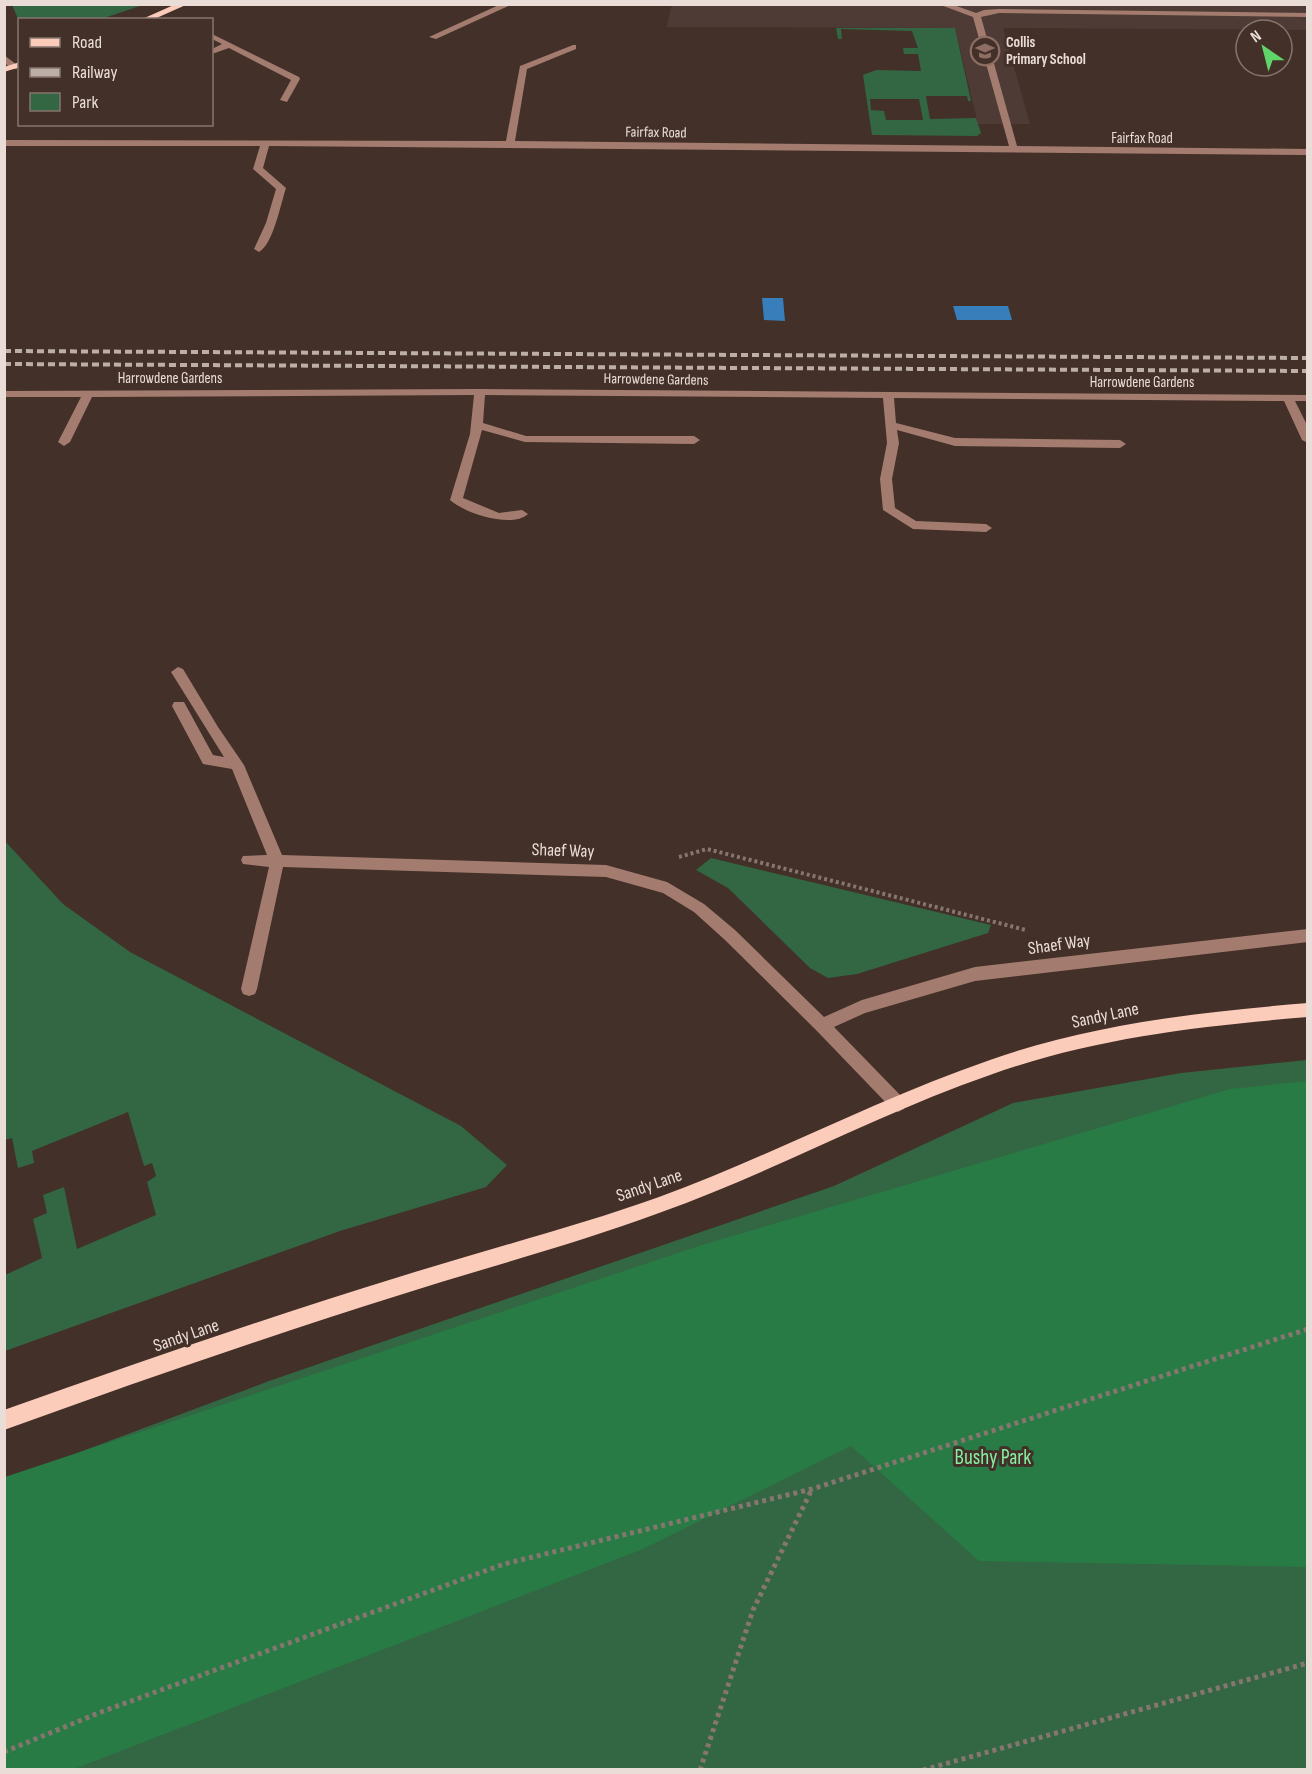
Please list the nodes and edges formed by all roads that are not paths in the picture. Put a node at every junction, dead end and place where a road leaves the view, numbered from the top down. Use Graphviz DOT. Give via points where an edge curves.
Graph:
graph roads {
  1 [pos="184,4"];
  2 [pos="510,4"];
  3 [pos="942,4"];
  4 [pos="1308,15"];
  5 [pos="976,16"];
  6 [pos="149,18"];
  7 [pos="213,37"];
  8 [pos="433,37"];
  9 [pos="228,45"];
  10 [pos="573,47"];
  11 [pos="213,52"];
  12 [pos="4,57"];
  13 [pos="12,67"];
  14 [pos="284,100"];
  15 [pos="4,143"];
  16 [pos="265,143"];
  17 [pos="510,144"];
  18 [pos="1014,150"];
  19 [pos="1308,152"];
  20 [pos="259,249"];
  21 [pos="479,392"];
  22 [pos="88,393"];
  23 [pos="4,394"];
  24 [pos="888,396"];
  25 [pos="1288,398"];
  26 [pos="1308,398"];
  27 [pos="478,425"];
  28 [pos="891,425"];
  29 [pos="1305,429"];
  30 [pos="694,440"];
  31 [pos="1308,440"];
  32 [pos="64,442"];
  33 [pos="1120,444"];
  34 [pos="522,514"];
  35 [pos="986,528"];
  36 [pos="178,672"];
  37 [pos="179,706"];
  38 [pos="237,765"];
  39 [pos="248,860"];
  40 [pos="277,861"];
  41 [pos="1308,935"];
  42 [pos="249,989"];
  43 [pos="1308,1010"];
  44 [pos="822,1025"];
  45 [pos="898,1104"];
  46 [pos="4,1420"];
  1 -- 6 [label="main road"];
  2 -- 8 [label="street"];
  3 -- 5 [label="street"];
  4 -- 5 [label="street" via="999,11"];
  5 -- 18 [label="street"];
  7 -- 9 [label="street"];
  9 -- 11 [label="street"];
  9 -- 14 [label="street" via="296,79"];
  10 -- 17 [label="street" via="524,68"];
  12 -- 13 [label="street"];
  15 -- 16 [label="street, Fairfax Road"];
  16 -- 17 [label="street, Fairfax Road"];
  16 -- 20 [label="street" via="258,169 280,188"];
  17 -- 18 [label="street, Fairfax Road"];
  18 -- 19 [label="street, Fairfax Road"];
  21 -- 22 [label="street, Harrowdene Gardens"];
  21 -- 24 [label="street, Harrowdene Gardens"];
  21 -- 27 [label="street"];
  22 -- 23 [label="street, Harrowdene Gardens"];
  22 -- 32 [label="street"];
  24 -- 25 [label="street, Harrowdene Gardens"];
  24 -- 28 [label="street"];
  25 -- 26 [label="street, Harrowdene Gardens"];
  25 -- 29 [label="street"];
  27 -- 30 [label="street" via="525,439"];
  27 -- 34 [label="street" via="475,446 456,500 498,517"];
  28 -- 33 [label="street" via="955,442"];
  28 -- 35 [label="street" via="886,479 889,510 913,525"];
  29 -- 31 [label="street"];
  36 -- 38 [label="street"];
  37 -- 38 [label="street" via="208,760"];
  38 -- 40 [label="street"];
  39 -- 40 [label="street, Shaef Way"];
  40 -- 42 [label="street"];
  40 -- 44 [label="street, Shaef Way" via="606,871 667,888 699,908"];
  41 -- 44 [label="street, Shaef Way" via="975,974 862,1007"];
  43 -- 45 [label="main road, Sandy Lane" via="1201,1018 1098,1035 990,1068"];
  44 -- 45 [label="street, Shaef Way"];
  45 -- 46 [label="main road, Sandy Lane" via="753,1170 657,1206 367,1296"];
}
